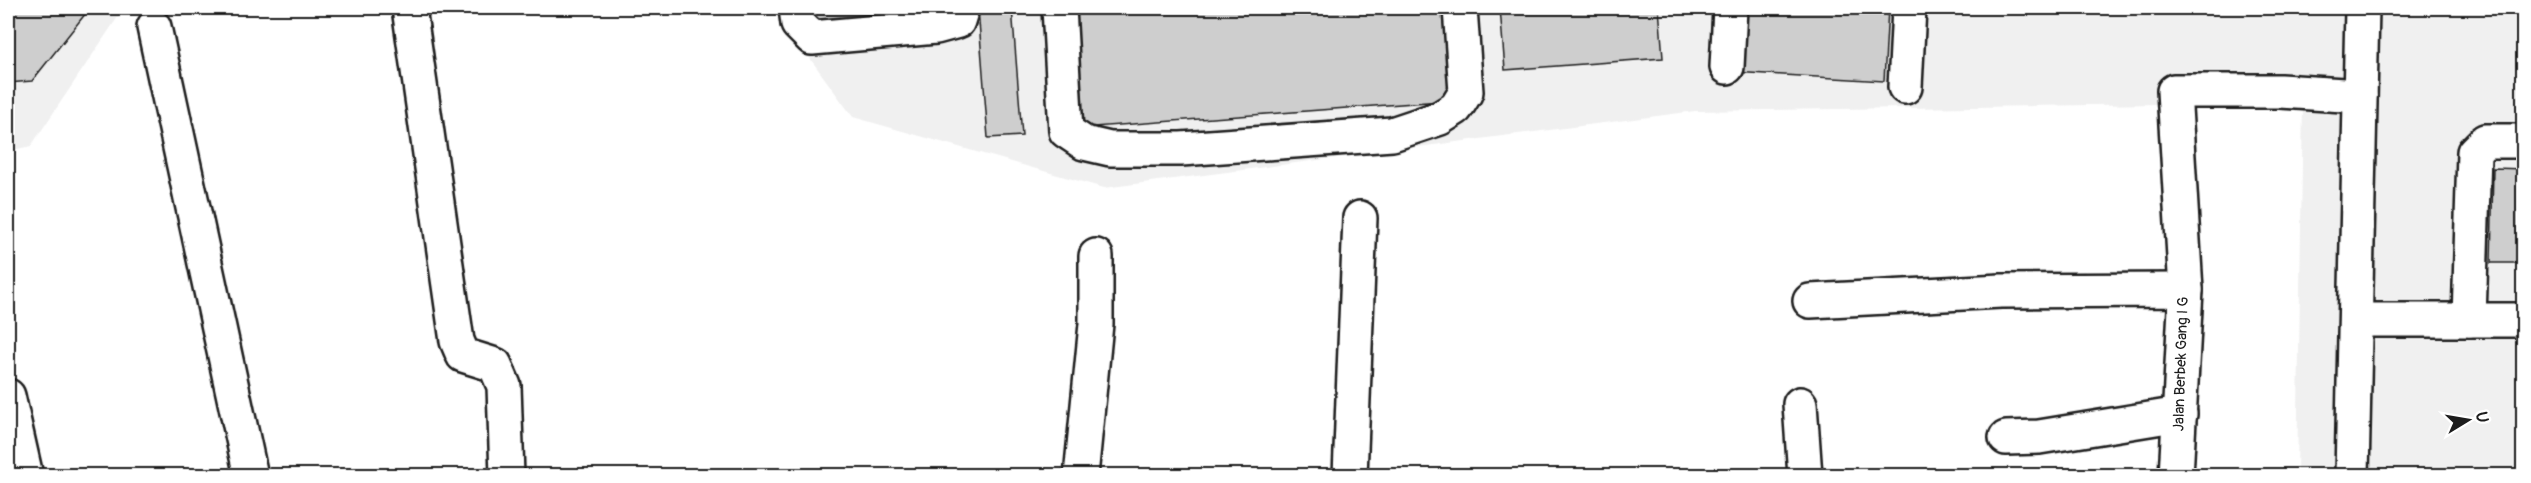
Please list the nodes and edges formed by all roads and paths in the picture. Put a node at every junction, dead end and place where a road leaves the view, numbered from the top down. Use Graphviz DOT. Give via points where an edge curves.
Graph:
graph roads {
  1 [pos="409,8"];
  2 [pos="796,8"];
  3 [pos="962,8"];
  4 [pos="1059,8"];
  5 [pos="1460,8"];
  6 [pos="1730,8"];
  7 [pos="1909,8"];
  8 [pos="2362,8"];
  9 [pos="154,27"];
  10 [pos="1727,67"];
  11 [pos="1905,87"];
  12 [pos="2360,96"];
  13 [pos="2523,141"];
  14 [pos="1360,218"];
  15 [pos="1096,256"];
  16 [pos="2186,290"];
  17 [pos="1810,301"];
  18 [pos="2356,320"];
  19 [pos="2469,320"];
  20 [pos="2523,320"];
  21 [pos="8,396"];
  22 [pos="1800,404"];
  23 [pos="2180,414"];
  24 [pos="2006,438"];
  25 [pos="26,476"];
  26 [pos="251,476"];
  27 [pos="507,476"];
  28 [pos="1081,476"];
  29 [pos="1350,476"];
  30 [pos="1804,476"];
  31 [pos="2176,476"];
  32 [pos="2352,476"];
  1 -- 27 [label="street" via="457,341 463,355 495,365 501,374"];
  2 -- 3 [label="street" via="798,24 812,38 936,27 958,21"];
  4 -- 5 [label="street" via="1066,131 1084,143 1110,149 1181,149 1392,134 1440,118 1456,108 1466,92"];
  6 -- 10 [label="street"];
  7 -- 11 [label="street"];
  8 -- 12 [label="street"];
  9 -- 26 [label="street"];
  12 -- 16 [label="street" via="2174,91"];
  12 -- 18 [label="street"];
  13 -- 19 [label="street" via="2485,141 2474,152"];
  14 -- 29 [label="street"];
  15 -- 28 [label="street" via="1096,324"];
  16 -- 17 [label="street, Jalan Berbek Gang I G" via="2001,291"];
  16 -- 23 [label="street, Jalan Berbek Gang I G"];
  18 -- 19 [label="street"];
  18 -- 32 [label="street"];
  19 -- 20 [label="street"];
  21 -- 25 [label="street"];
  22 -- 30 [label="street"];
  23 -- 24 [label="street" via="2039,437"];
  23 -- 31 [label="street, Jalan Berbek Gang I G"];
}
